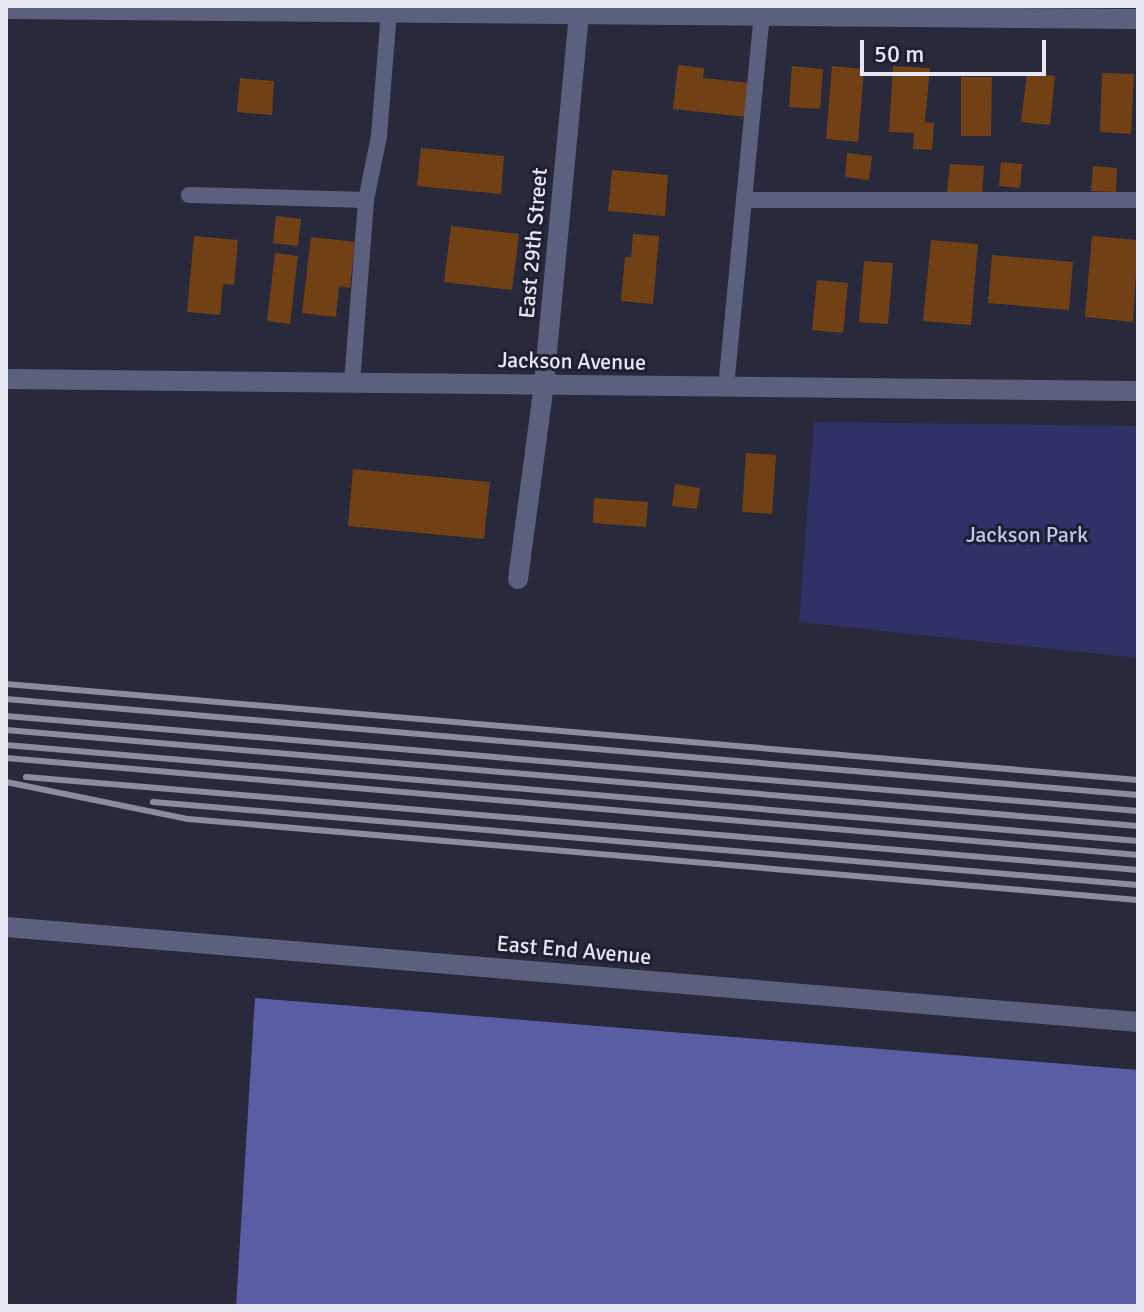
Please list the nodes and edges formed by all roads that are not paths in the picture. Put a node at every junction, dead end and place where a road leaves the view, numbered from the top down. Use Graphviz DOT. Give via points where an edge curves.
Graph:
graph roads {
  1 [pos="60,8"];
  2 [pos="114,8"];
  3 [pos="6,9"];
  4 [pos="436,10"];
  5 [pos="579,10"];
  6 [pos="763,11"];
  7 [pos="389,13"];
  8 [pos="1138,19"];
  9 [pos="189,195"];
  10 [pos="366,200"];
  11 [pos="744,200"];
  12 [pos="1138,200"];
  13 [pos="6,379"];
  14 [pos="352,383"];
  15 [pos="544,384"];
  16 [pos="726,387"];
  17 [pos="1138,391"];
  18 [pos="518,579"];
  19 [pos="6,927"];
  20 [pos="1138,1022"];
  1 -- 2 [label="street"];
  1 -- 3 [label="street"];
  2 -- 7 [label="street"];
  4 -- 5 [label="street"];
  4 -- 7 [label="street"];
  5 -- 6 [label="street"];
  5 -- 15 [label="street, East 29th Street"];
  6 -- 8 [label="street"];
  6 -- 11 [label="lane"];
  7 -- 10 [label="lane" via="379,136"];
  9 -- 10 [label="lane"];
  10 -- 14 [label="lane"];
  11 -- 12 [label="lane"];
  11 -- 16 [label="lane"];
  13 -- 14 [label="street, Jackson Avenue"];
  14 -- 15 [label="street, Jackson Avenue"];
  15 -- 16 [label="street, Jackson Avenue"];
  15 -- 18 [label="street, East 29th Street"];
  16 -- 17 [label="street, Jackson Avenue"];
  19 -- 20 [label="street, East End Avenue"];
}
